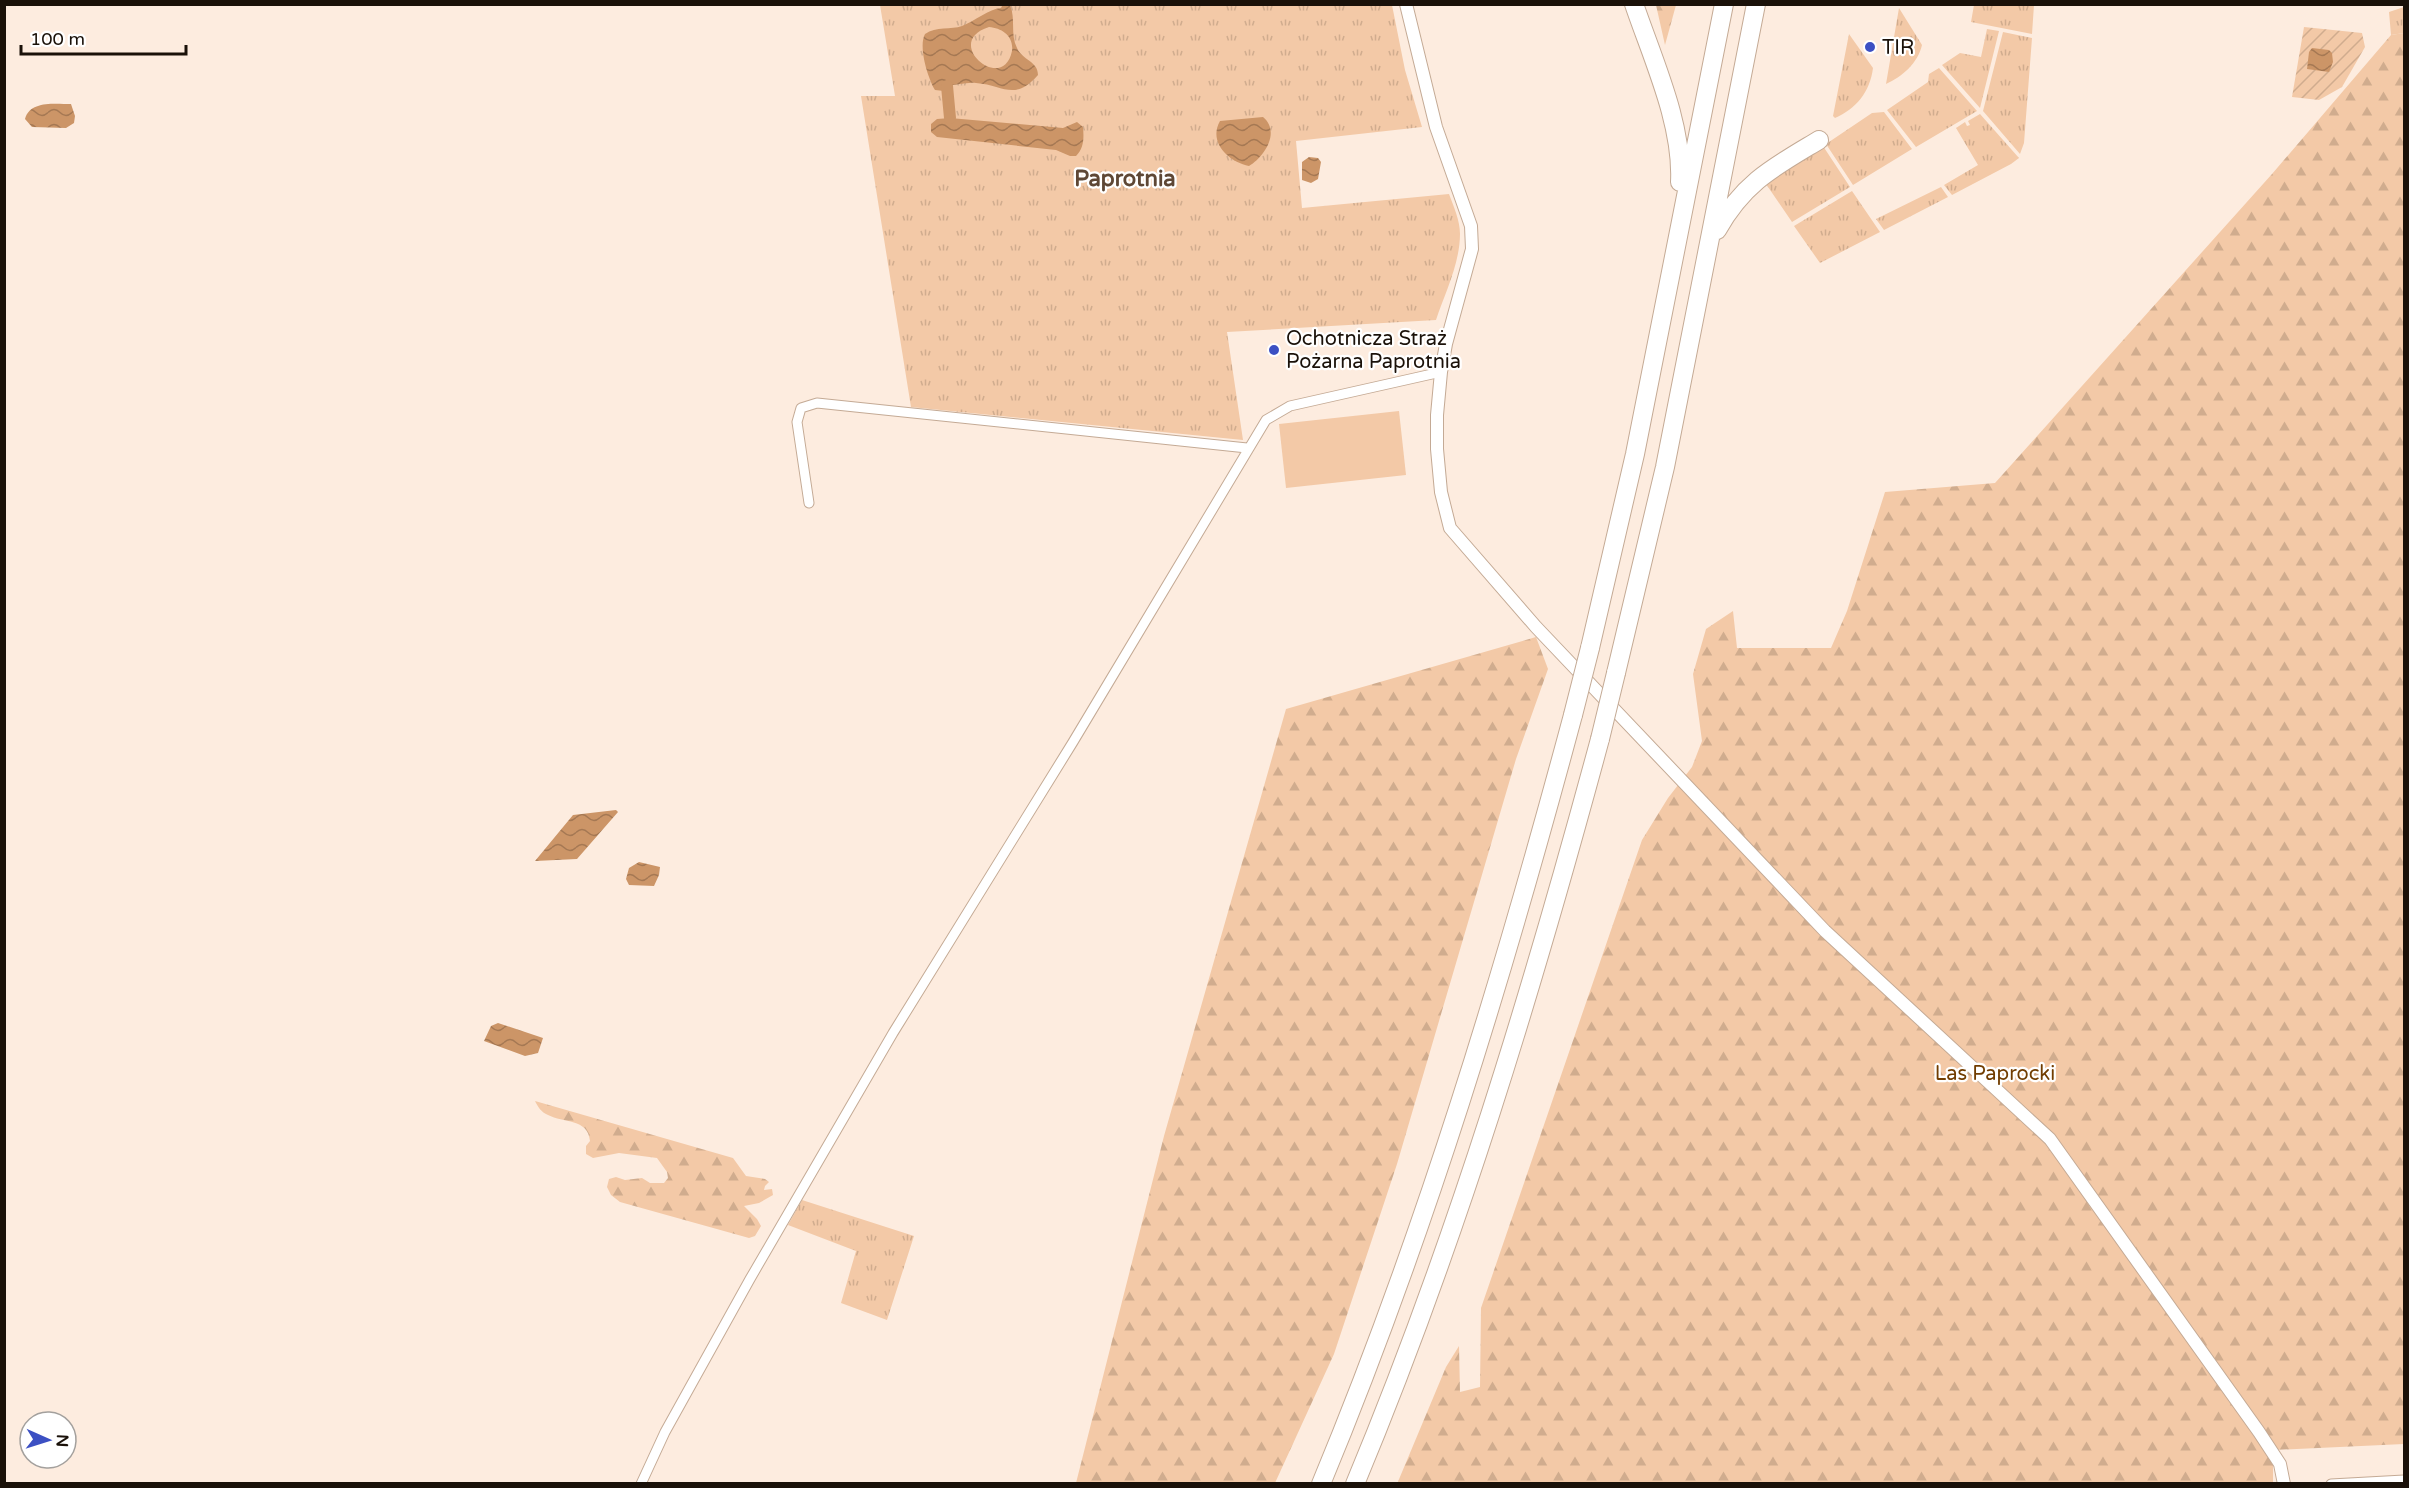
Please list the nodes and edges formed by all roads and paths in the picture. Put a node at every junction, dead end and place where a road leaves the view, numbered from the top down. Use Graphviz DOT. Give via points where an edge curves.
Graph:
graph roads {
  1 [pos="1406,4"];
  2 [pos="1634,4"];
  3 [pos="1724,4"];
  4 [pos="1756,4"];
  5 [pos="1819,140"];
  6 [pos="1710,242"];
  7 [pos="1677,247"];
  8 [pos="1441,372"];
  9 [pos="1247,448"];
  10 [pos="809,503"];
  11 [pos="2404,1480"];
  12 [pos="641,1484"];
  13 [pos="1321,1484"];
  14 [pos="1355,1484"];
  15 [pos="2284,1484"];
  16 [pos="2331,1484"];
  1 -- 8 [label="street" via="1436,127 1471,226 1470,256"];
  2 -- 7 [label="highway" via="1678,135 1681,159"];
  3 -- 7 [label="highway"];
  4 -- 6 [label="highway"];
  5 -- 6 [label="highway" via="1752,183 1730,206"];
  6 -- 14 [label="highway, bridge" via="1658,500 1600,739 1532,982 1420,1317"];
  7 -- 13 [label="highway, bridge" via="1590,648 1507,957 1445,1152"];
  8 -- 9 [label="street" via="1290,406 1266,420"];
  8 -- 15 [label="street" via="1437,449 1446,517 1456,537 1536,627 1825,931 2050,1139 2259,1432 2280,1464"];
  9 -- 10 [label="street" via="817,403 801,408 797,422"];
  9 -- 12 [label="street" via="1073,742 893,1033 665,1432"];
  11 -- 16 [label="street"];
}
